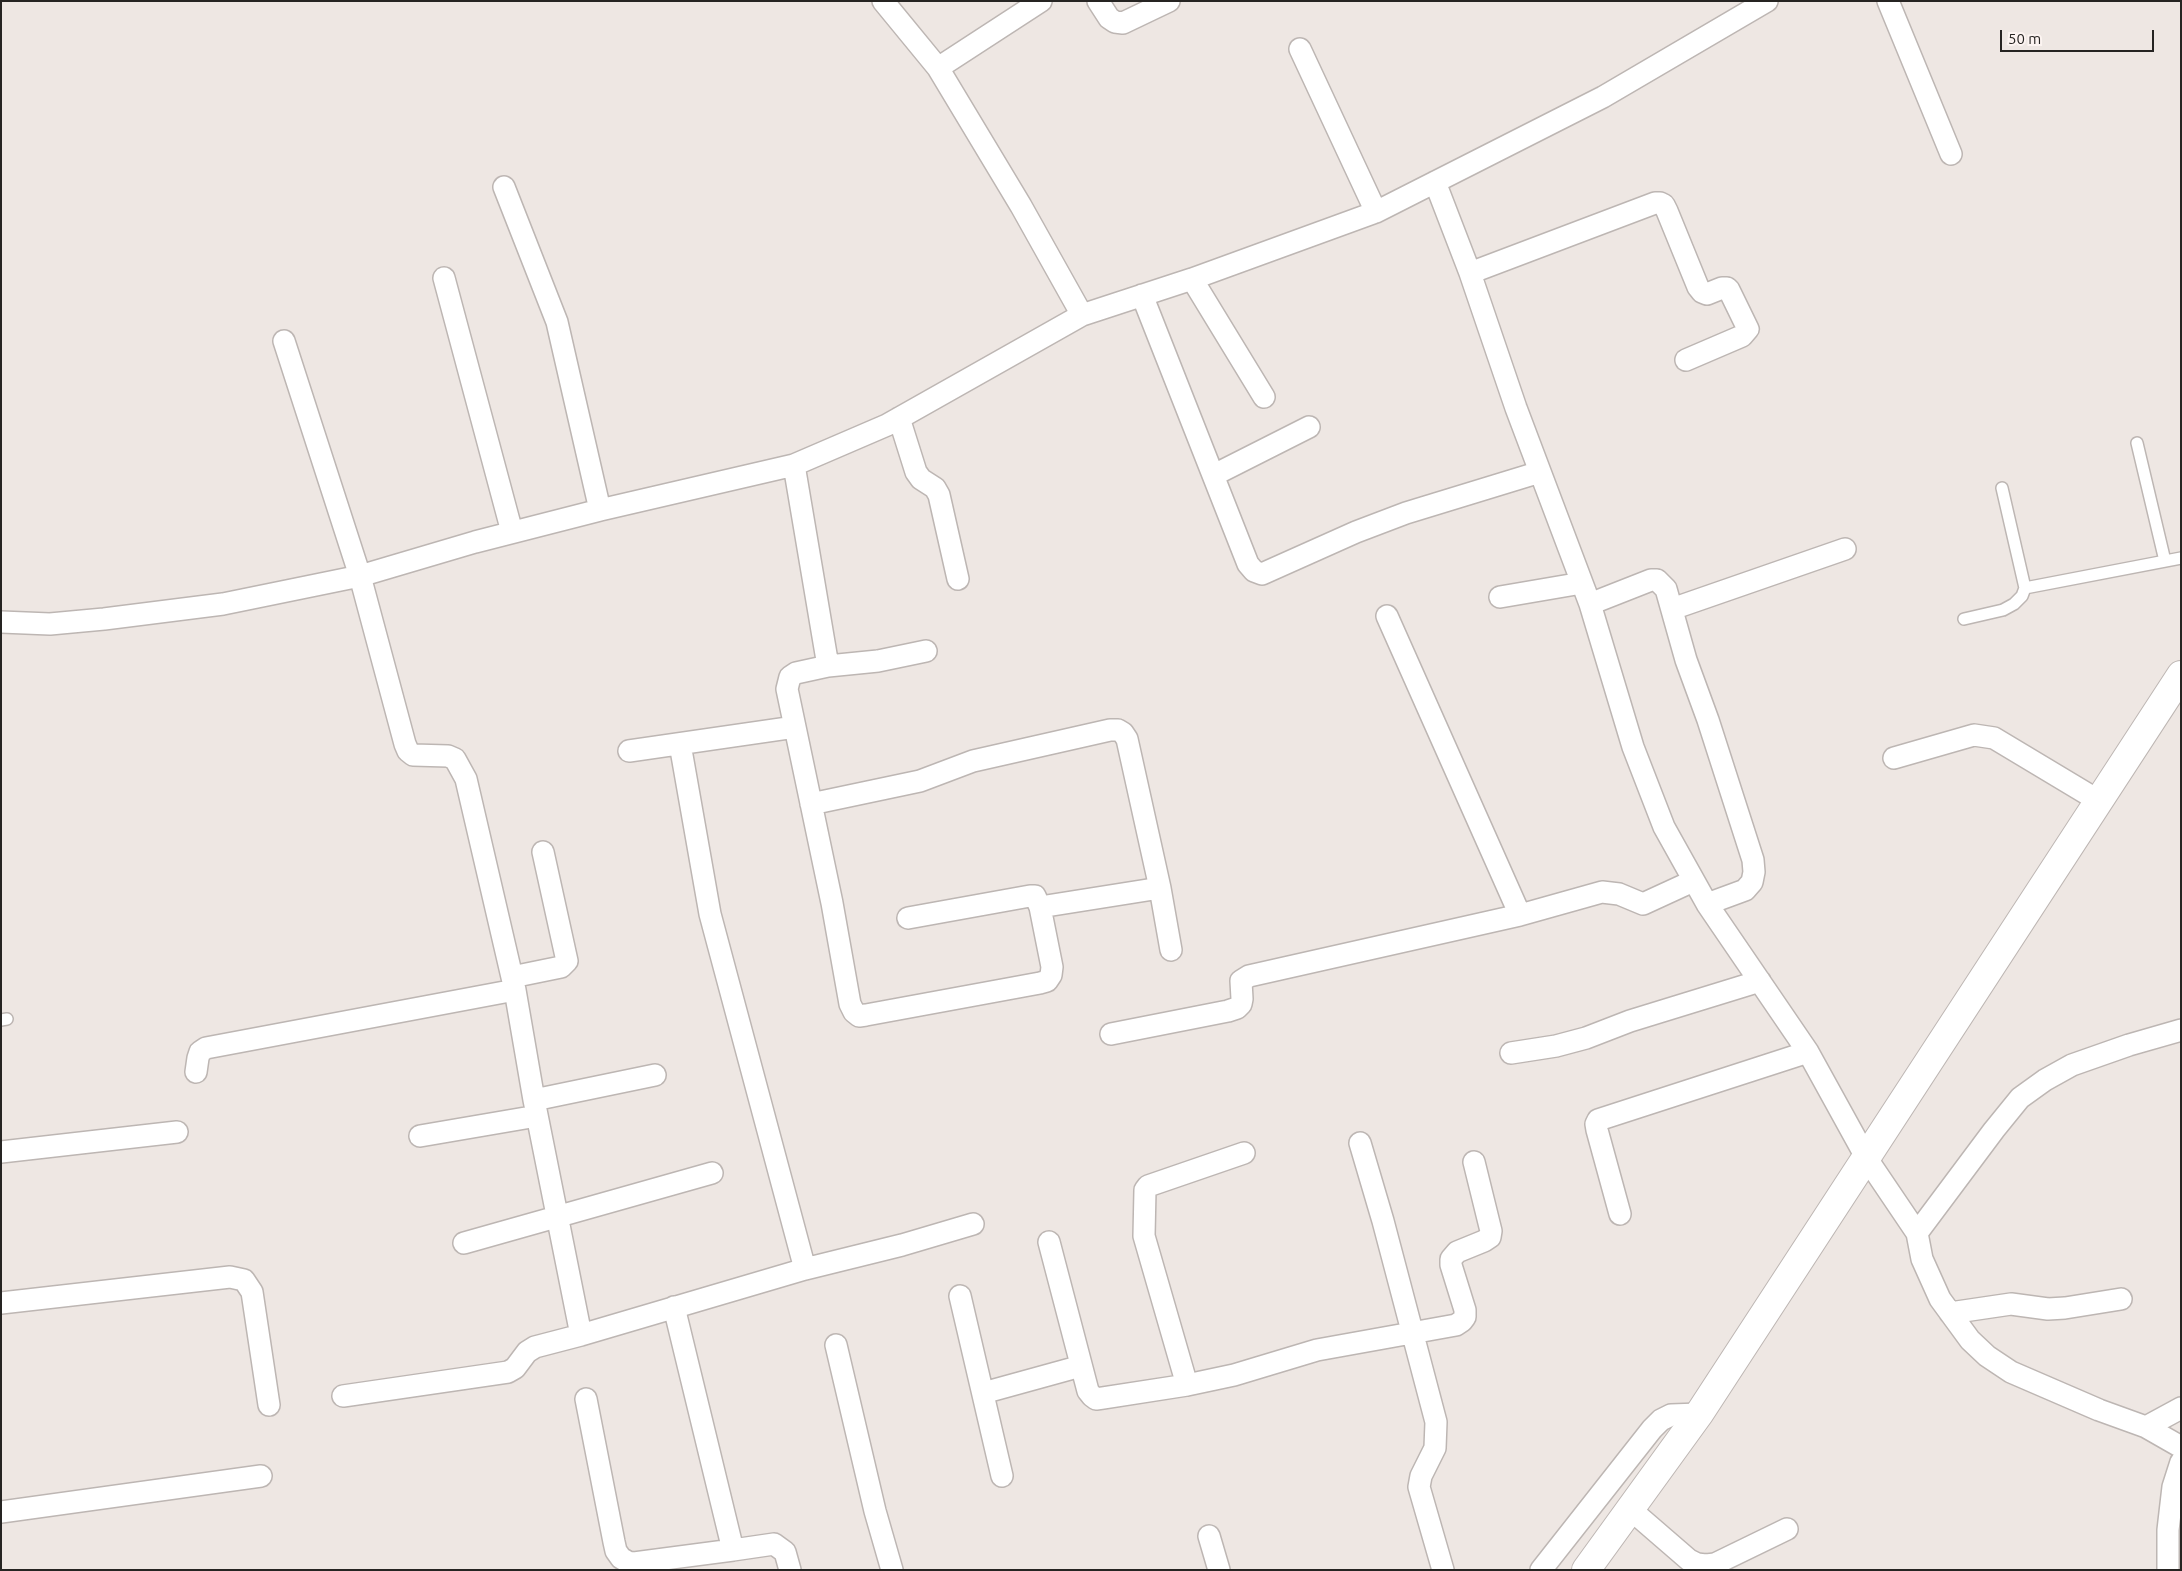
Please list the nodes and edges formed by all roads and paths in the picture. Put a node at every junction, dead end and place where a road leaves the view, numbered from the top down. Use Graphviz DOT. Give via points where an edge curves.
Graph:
graph roads {
  1 [pos="883,1"];
  2 [pos="1041,1"];
  3 [pos="1098,1"];
  4 [pos="1169,1"];
  5 [pos="1767,1"];
  6 [pos="1888,1"];
  7 [pos="1300,49"];
  8 [pos="938,68"];
  9 [pos="1951,154"];
  10 [pos="1435,182"];
  11 [pos="504,186"];
  12 [pos="1376,212"];
  13 [pos="1470,272"];
  14 [pos="444,278"];
  15 [pos="1192,279"];
  16 [pos="1142,296"];
  17 [pos="1082,316"];
  18 [pos="284,342"];
  19 [pos="1686,360"];
  20 [pos="1264,397"];
  21 [pos="899,418"];
  22 [pos="1309,427"];
  23 [pos="2137,444"];
  24 [pos="794,466"];
  25 [pos="1540,472"];
  26 [pos="1214,474"];
  27 [pos="2002,488"];
  28 [pos="600,510"];
  29 [pos="512,532"];
  30 [pos="1846,549"];
  31 [pos="2181,558"];
  32 [pos="2165,561"];
  33 [pos="360,576"];
  34 [pos="958,579"];
  35 [pos="1582,584"];
  36 [pos="2025,588"];
  37 [pos="1500,597"];
  38 [pos="1590,604"];
  39 [pos="1672,609"];
  40 [pos="1387,616"];
  41 [pos="1964,619"];
  42 [pos="1,622"];
  43 [pos="926,651"];
  44 [pos="828,666"];
  45 [pos="2181,675"];
  46 [pos="795,727"];
  47 [pos="680,744"];
  48 [pos="629,751"];
  49 [pos="1894,758"];
  50 [pos="2099,801"];
  51 [pos="812,804"];
  52 [pos="543,852"];
  53 [pos="1694,882"];
  54 [pos="1160,888"];
  55 [pos="1707,904"];
  56 [pos="1040,907"];
  57 [pos="1520,915"];
  58 [pos="908,918"];
  59 [pos="1171,950"];
  60 [pos="1760,981"];
  61 [pos="514,984"];
  62 [pos="2181,1030"];
  63 [pos="1111,1034"];
  64 [pos="1808,1052"];
  65 [pos="1511,1053"];
  66 [pos="196,1072"];
  67 [pos="655,1075"];
  68 [pos="535,1108"];
  69 [pos="177,1132"];
  70 [pos="420,1136"];
  71 [pos="1360,1143"];
  72 [pos="1,1152"];
  73 [pos="1244,1153"];
  74 [pos="1867,1159"];
  75 [pos="1474,1162"];
  76 [pos="712,1173"];
  77 [pos="1620,1214"];
  78 [pos="557,1218"];
  79 [pos="973,1224"];
  80 [pos="1917,1233"];
  81 [pos="1048,1242"];
  82 [pos="464,1243"];
  83 [pos="804,1269"];
  84 [pos="960,1296"];
  85 [pos="2121,1299"];
  86 [pos="1,1303"];
  87 [pos="674,1307"];
  88 [pos="1950,1312"];
  89 [pos="1413,1333"];
  90 [pos="581,1335"];
  91 [pos="836,1345"];
  92 [pos="1081,1366"];
  93 [pos="1187,1385"];
  94 [pos="983,1393"];
  95 [pos="343,1396"];
  96 [pos="586,1399"];
  97 [pos="269,1405"];
  98 [pos="2181,1408"];
  99 [pos="1699,1414"];
  100 [pos="2146,1427"];
  101 [pos="2181,1447"];
  102 [pos="2181,1462"];
  103 [pos="261,1476"];
  104 [pos="1002,1476"];
  105 [pos="1630,1510"];
  106 [pos="1,1512"];
  107 [pos="1787,1529"];
  108 [pos="1209,1536"];
  109 [pos="733,1550"];
  110 [pos="790,1570"];
  111 [pos="892,1570"];
  112 [pos="1218,1570"];
  113 [pos="1443,1570"];
  114 [pos="1540,1570"];
  115 [pos="1586,1570"];
  116 [pos="2168,1570"];
  1 -- 8 [label="street"];
  2 -- 8 [label="street"];
  3 -- 4 [label="street" via="1109,18 1122,23"];
  5 -- 10 [label="street" via="1603,96"];
  6 -- 9 [label="street"];
  7 -- 12 [label="street"];
  8 -- 17 [label="street"];
  10 -- 12 [label="street"];
  10 -- 13 [label="street"];
  11 -- 28 [label="street" via="557,322"];
  12 -- 15 [label="street"];
  13 -- 19 [label="street" via="1660,203 1667,211 1698,287 1707,294 1727,288 1748,329 1742,336"];
  13 -- 25 [label="street"];
  14 -- 29 [label="street"];
  15 -- 16 [label="street"];
  15 -- 20 [label="street"];
  16 -- 17 [label="street"];
  16 -- 26 [label="street"];
  17 -- 21 [label="street"];
  18 -- 33 [label="street"];
  21 -- 24 [label="street"];
  21 -- 34 [label="street" via="916,472 939,495"];
  22 -- 26 [label="street"];
  23 -- 32 [label="lane"];
  24 -- 28 [label="street"];
  24 -- 44 [label="street"];
  25 -- 26 [label="street" via="1356,532 1262,574 1248,564"];
  25 -- 35 [label="street"];
  27 -- 36 [label="lane"];
  28 -- 29 [label="street"];
  29 -- 33 [label="street"];
  30 -- 39 [label="street"];
  31 -- 32 [label="lane"];
  32 -- 36 [label="lane"];
  33 -- 42 [label="street" via="214,605 50,624"];
  33 -- 61 [label="street" via="408,751 413,755 455,759 466,779"];
  35 -- 37 [label="street"];
  35 -- 38 [label="street"];
  36 -- 41 [label="lane" via="2014,604"];
  38 -- 39 [label="street" via="1657,580 1666,589"];
  38 -- 53 [label="street" via="1633,747 1664,827"];
  39 -- 55 [label="street" via="1754,866 1752,882 1745,890"];
  40 -- 57 [label="street"];
  43 -- 44 [label="street" via="878,661"];
  44 -- 46 [label="street" via="790,677 787,688"];
  45 -- 50 [label="highway"];
  46 -- 47 [label="street"];
  46 -- 51 [label="street"];
  47 -- 48 [label="street"];
  47 -- 83 [label="street" via="710,914"];
  49 -- 50 [label="street" via="1974,735 1994,738"];
  50 -- 74 [label="highway"];
  51 -- 54 [label="street" via="920,781 973,761 1118,730 1126,739"];
  51 -- 56 [label="street" via="850,1004 859,1016 1047,980 1052,975 1052,967"];
  52 -- 61 [label="street" via="567,961 561,967"];
  53 -- 55 [label="street"];
  53 -- 57 [label="street" via="1643,904 1619,894 1602,892"];
  54 -- 56 [label="street"];
  54 -- 59 [label="street"];
  55 -- 60 [label="street"];
  56 -- 58 [label="street" via="1035,896 1030,896"];
  57 -- 63 [label="street" via="1249,976 1241,981 1242,999 1237,1008"];
  60 -- 64 [label="street"];
  60 -- 65 [label="street" via="1586,1038"];
  61 -- 66 [label="street" via="206,1048 200,1052"];
  61 -- 68 [label="street"];
  62 -- 80 [label="street" via="2072,1065 2020,1098"];
  64 -- 74 [label="street"];
  64 -- 77 [label="street" via="1598,1120 1597,1130"];
  67 -- 68 [label="street"];
  68 -- 70 [label="street"];
  68 -- 78 [label="street"];
  69 -- 72 [label="street"];
  71 -- 89 [label="street"];
  73 -- 93 [label="street" via="1148,1186 1145,1190 1144,1236"];
  74 -- 80 [label="street"];
  74 -- 99 [label="highway"];
  75 -- 89 [label="street" via="1492,1231 1490,1237 1457,1252 1451,1259 1465,1317 1456,1325"];
  76 -- 78 [label="street"];
  78 -- 82 [label="street"];
  78 -- 90 [label="street"];
  79 -- 83 [label="street"];
  80 -- 88 [label="street" via="1930,1281"];
  81 -- 92 [label="street"];
  83 -- 87 [label="street"];
  84 -- 94 [label="street"];
  85 -- 88 [label="street" via="2065,1308 2011,1304"];
  86 -- 97 [label="street" via="230,1277 244,1280 252,1292"];
  87 -- 90 [label="street"];
  87 -- 109 [label="street"];
  88 -- 100 [label="street" via="1970,1340 2011,1372"];
  89 -- 93 [label="street" via="1316,1350 1234,1375"];
  89 -- 113 [label="street" via="1436,1422 1435,1448 1419,1487"];
  90 -- 95 [label="street" via="535,1347 508,1372"];
  91 -- 111 [label="street"];
  92 -- 93 [label="street" via="1088,1391 1096,1398"];
  92 -- 94 [label="street"];
  94 -- 104 [label="street"];
  96 -- 109 [label="street" via="614,1542 621,1558 634,1563"];
  98 -- 100 [label="street"];
  99 -- 105 [label="highway"];
  99 -- 114 [label="street" via="1671,1415 1661,1420"];
  100 -- 101 [label="street"];
  102 -- 116 [label="street" via="2173,1487"];
  103 -- 106 [label="street"];
  105 -- 107 [label="street" via="1697,1564 1715,1564"];
  105 -- 115 [label="highway"];
  108 -- 112 [label="street"];
  109 -- 110 [label="street" via="774,1544 785,1552"];
}
